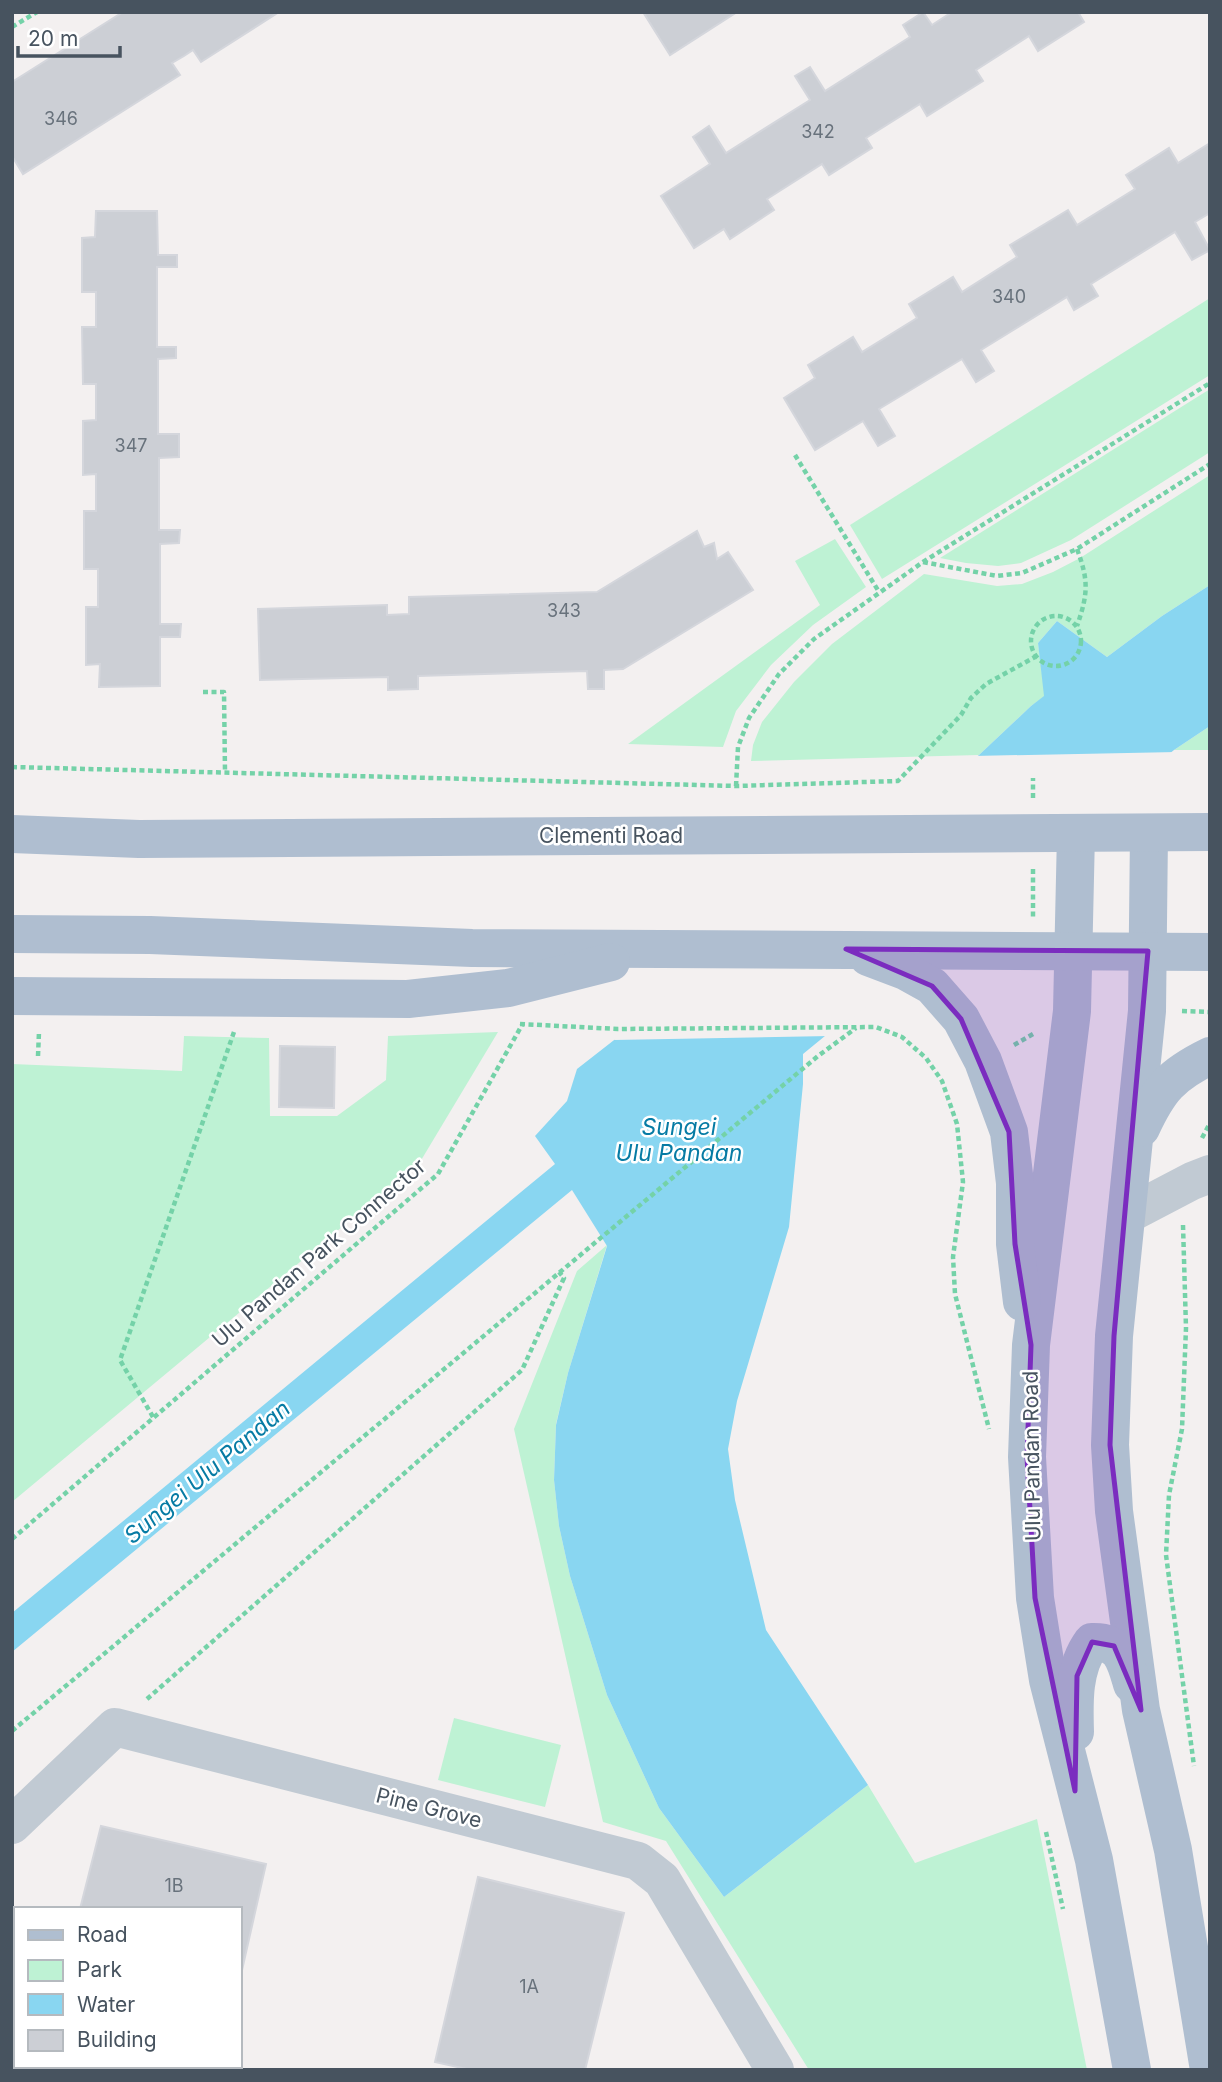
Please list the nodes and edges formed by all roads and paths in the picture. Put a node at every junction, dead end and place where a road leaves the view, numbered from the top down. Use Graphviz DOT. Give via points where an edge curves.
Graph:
graph roads {
  1 [pos="37,12"];
  2 [pos="12,27"];
  3 [pos="1210,383"];
  4 [pos="795,455"];
  5 [pos="1210,464"];
  6 [pos="1077,549"];
  7 [pos="923,562"];
  8 [pos="879,592"];
  9 [pos="1077,626"];
  10 [pos="1035,657"];
  11 [pos="203,692"];
  12 [pos="12,767"];
  13 [pos="225,772"];
  14 [pos="1033,778"];
  15 [pos="736,786"];
  16 [pos="1210,832"];
  17 [pos="1149,833"];
  18 [pos="12,834"];
  19 [pos="1033,834"];
  20 [pos="1076,834"];
  21 [pos="12,934"];
  22 [pos="660,949"];
  23 [pos="846,950"];
  24 [pos="1033,950"];
  25 [pos="1074,951"];
  26 [pos="1148,951"];
  27 [pos="1210,952"];
  28 [pos="12,996"];
  29 [pos="1174,1011"];
  30 [pos="1210,1012"];
  31 [pos="39,1027"];
  32 [pos="857,1027"];
  33 [pos="234,1031"];
  34 [pos="38,1056"];
  35 [pos="1210,1056"];
  36 [pos="1210,1123"];
  37 [pos="1133,1143"];
  38 [pos="1201,1177"];
  39 [pos="1126,1215"];
  40 [pos="559,1272"];
  41 [pos="1031,1345"];
  42 [pos="153,1417"];
  43 [pos="990,1433"];
  44 [pos="12,1539"];
  45 [pos="1141,1710"];
  46 [pos="115,1727"];
  47 [pos="12,1731"];
  48 [pos="1194,1769"];
  49 [pos="1075,1791"];
  50 [pos="12,1825"];
  51 [pos="775,2070"];
  52 [pos="1132,2070"];
  53 [pos="1209,2070"];
  1 -- 2 [label="path"];
  3 -- 7 [label="path"];
  4 -- 8 [label="path"];
  5 -- 6 [label="path"];
  6 -- 7 [label="path" via="1022,573 997,576"];
  6 -- 9 [label="path" via="1086,572 1085,602"];
  7 -- 8 [label="path"];
  8 -- 15 [label="path" via="820,634 779,674 749,718 738,747"];
  9 -- 10 [label="path" via="1082,642 1077,657 1063,666 1048,666"];
  9 -- 10 [label="path" via="1065,616 1048,616 1035,625 1030,641"];
  10 -- 15 [label="path" via="986,684 898,781"];
  11 -- 13 [label="path" via="224,692"];
  12 -- 13 [label="path"];
  13 -- 15 [label="path"];
  14 -- 19 [label="path"];
  16 -- 17 [label="main road, Clementi Road"];
  17 -- 20 [label="main road, Clementi Road"];
  17 -- 26 [label="main road"];
  18 -- 19 [label="main road, Clementi Road" via="139,839"];
  19 -- 20 [label="main road, Clementi Road"];
  19 -- 24 [label="path"];
  20 -- 25 [label="main road, Ulu Pandan Road"];
  21 -- 22 [label="main road"];
  22 -- 23 [label="main road"];
  22 -- 28 [label="main road" via="508,988 408,999"];
  23 -- 24 [label="main road"];
  23 -- 41 [label="main road" via="932,986 961,1019 983,1061 1009,1132 1015,1183 1014,1244"];
  24 -- 25 [label="main road"];
  25 -- 26 [label="main road"];
  25 -- 41 [label="main road, Ulu Pandan Road" via="1070,1035"];
  26 -- 27 [label="main road"];
  26 -- 37 [label="main road" via="1147,1011"];
  29 -- 30 [label="path"];
  31 -- 34 [label="path"];
  32 -- 40 [label="path"];
  32 -- 42 [label="path, Ulu Pandan Park Connector" via="523,1024 438,1174"];
  32 -- 43 [label="path, Ulu Pandan Park Connector" via="876,1027 902,1037 926,1058 942,1081 957,1124 962,1182 953,1257 956,1294"];
  33 -- 42 [label="path" via="120,1360"];
  35 -- 37 [label="main road" via="1170,1080"];
  36 -- 38 [label="path" via="1201,1139"];
  37 -- 39 [label="main road"];
  38 -- 39 [label="lane"];
  38 -- 48 [label="path" via="1183,1216 1186,1328 1182,1429 1169,1495 1166,1555"];
  39 -- 45 [label="main road" via="1114,1336 1110,1445 1114,1511"];
  40 -- 46 [label="path" via="564,1278 522,1370"];
  40 -- 47 [label="path"];
  41 -- 49 [label="main road, Ulu Pandan Road" via="1027,1457 1035,1598 1048,1680"];
  42 -- 44 [label="path, Ulu Pandan Park Connector"];
  45 -- 49 [label="main road" via="1125,1662 1114,1646 1092,1642 1077,1676"];
  45 -- 53 [label="main road" via="1172,1850"];
  46 -- 50 [label="lane"];
  46 -- 51 [label="lane, Pine Grove" via="638,1861 662,1880"];
  49 -- 52 [label="main road, Ulu Pandan Road" via="1094,1860"];
}
